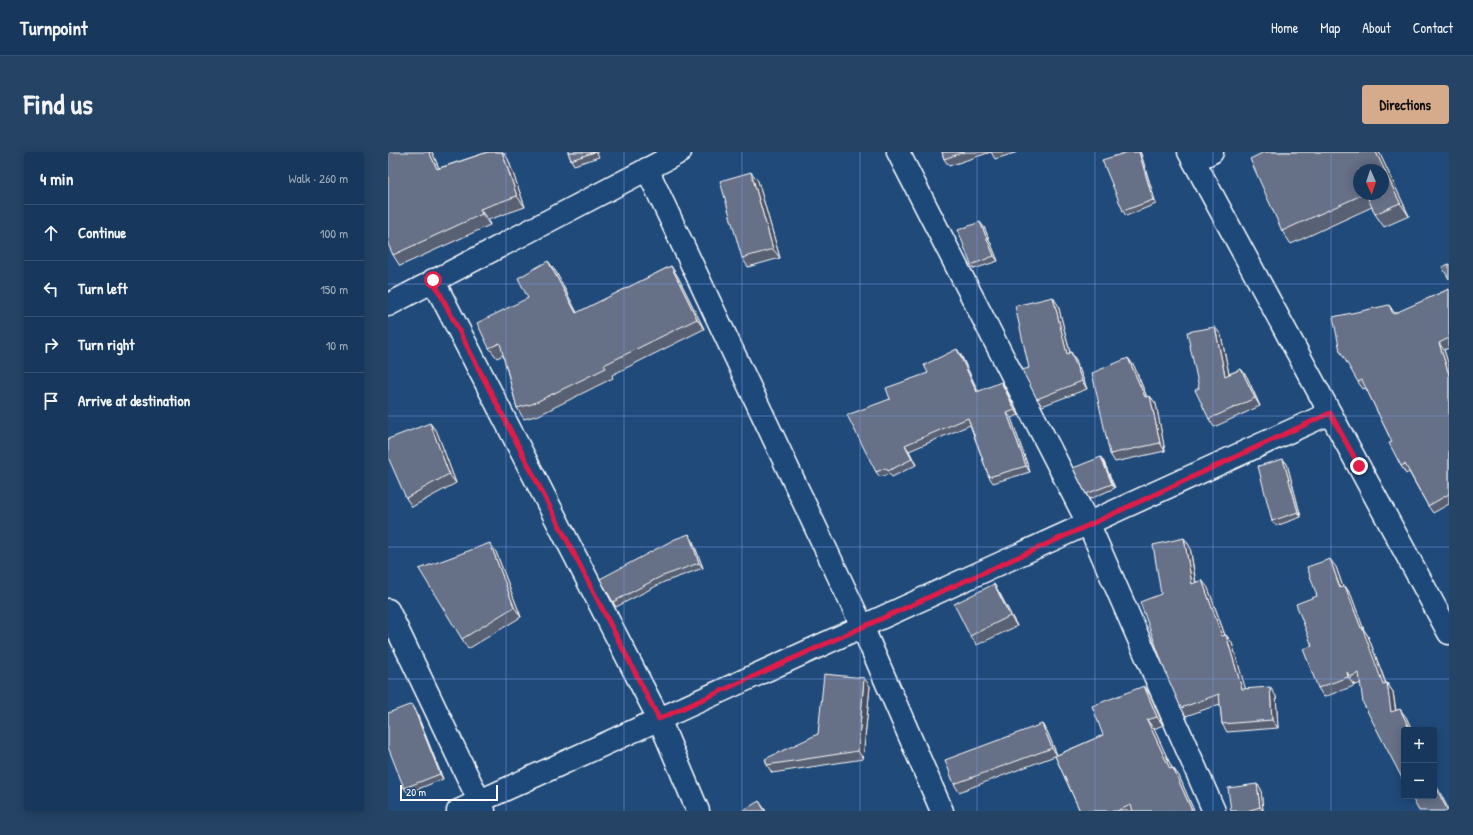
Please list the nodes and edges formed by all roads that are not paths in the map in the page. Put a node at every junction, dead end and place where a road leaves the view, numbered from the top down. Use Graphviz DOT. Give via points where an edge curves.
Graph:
graph roads {
  1 [pos="680,152"];
  2 [pos="898,152"];
  3 [pos="1198,155"];
  4 [pos="647,169"];
  5 [pos="433,280"];
  6 [pos="388,305"];
  7 [pos="1330,413"];
  8 [pos="1089,525"];
  9 [pos="388,610"];
  10 [pos="862,626"];
  11 [pos="1449,633"];
  12 [pos="659,719"];
  13 [pos="482,806"];
  14 [pos="458,811"];
  15 [pos="698,811"];
  16 [pos="942,811"];
  17 [pos="1214,811"];
  1 -- 4 [label="street"];
  2 -- 8 [label="street"];
  3 -- 7 [label="street"];
  4 -- 5 [label="street"];
  4 -- 10 [label="street"];
  5 -- 6 [label="street"];
  5 -- 12 [label="street"];
  7 -- 8 [label="street"];
  7 -- 11 [label="street"];
  8 -- 10 [label="street"];
  8 -- 17 [label="street"];
  9 -- 13 [label="street"];
  10 -- 12 [label="street"];
  10 -- 16 [label="street"];
  12 -- 13 [label="street"];
  12 -- 15 [label="street"];
  13 -- 14 [label="street"];
}
